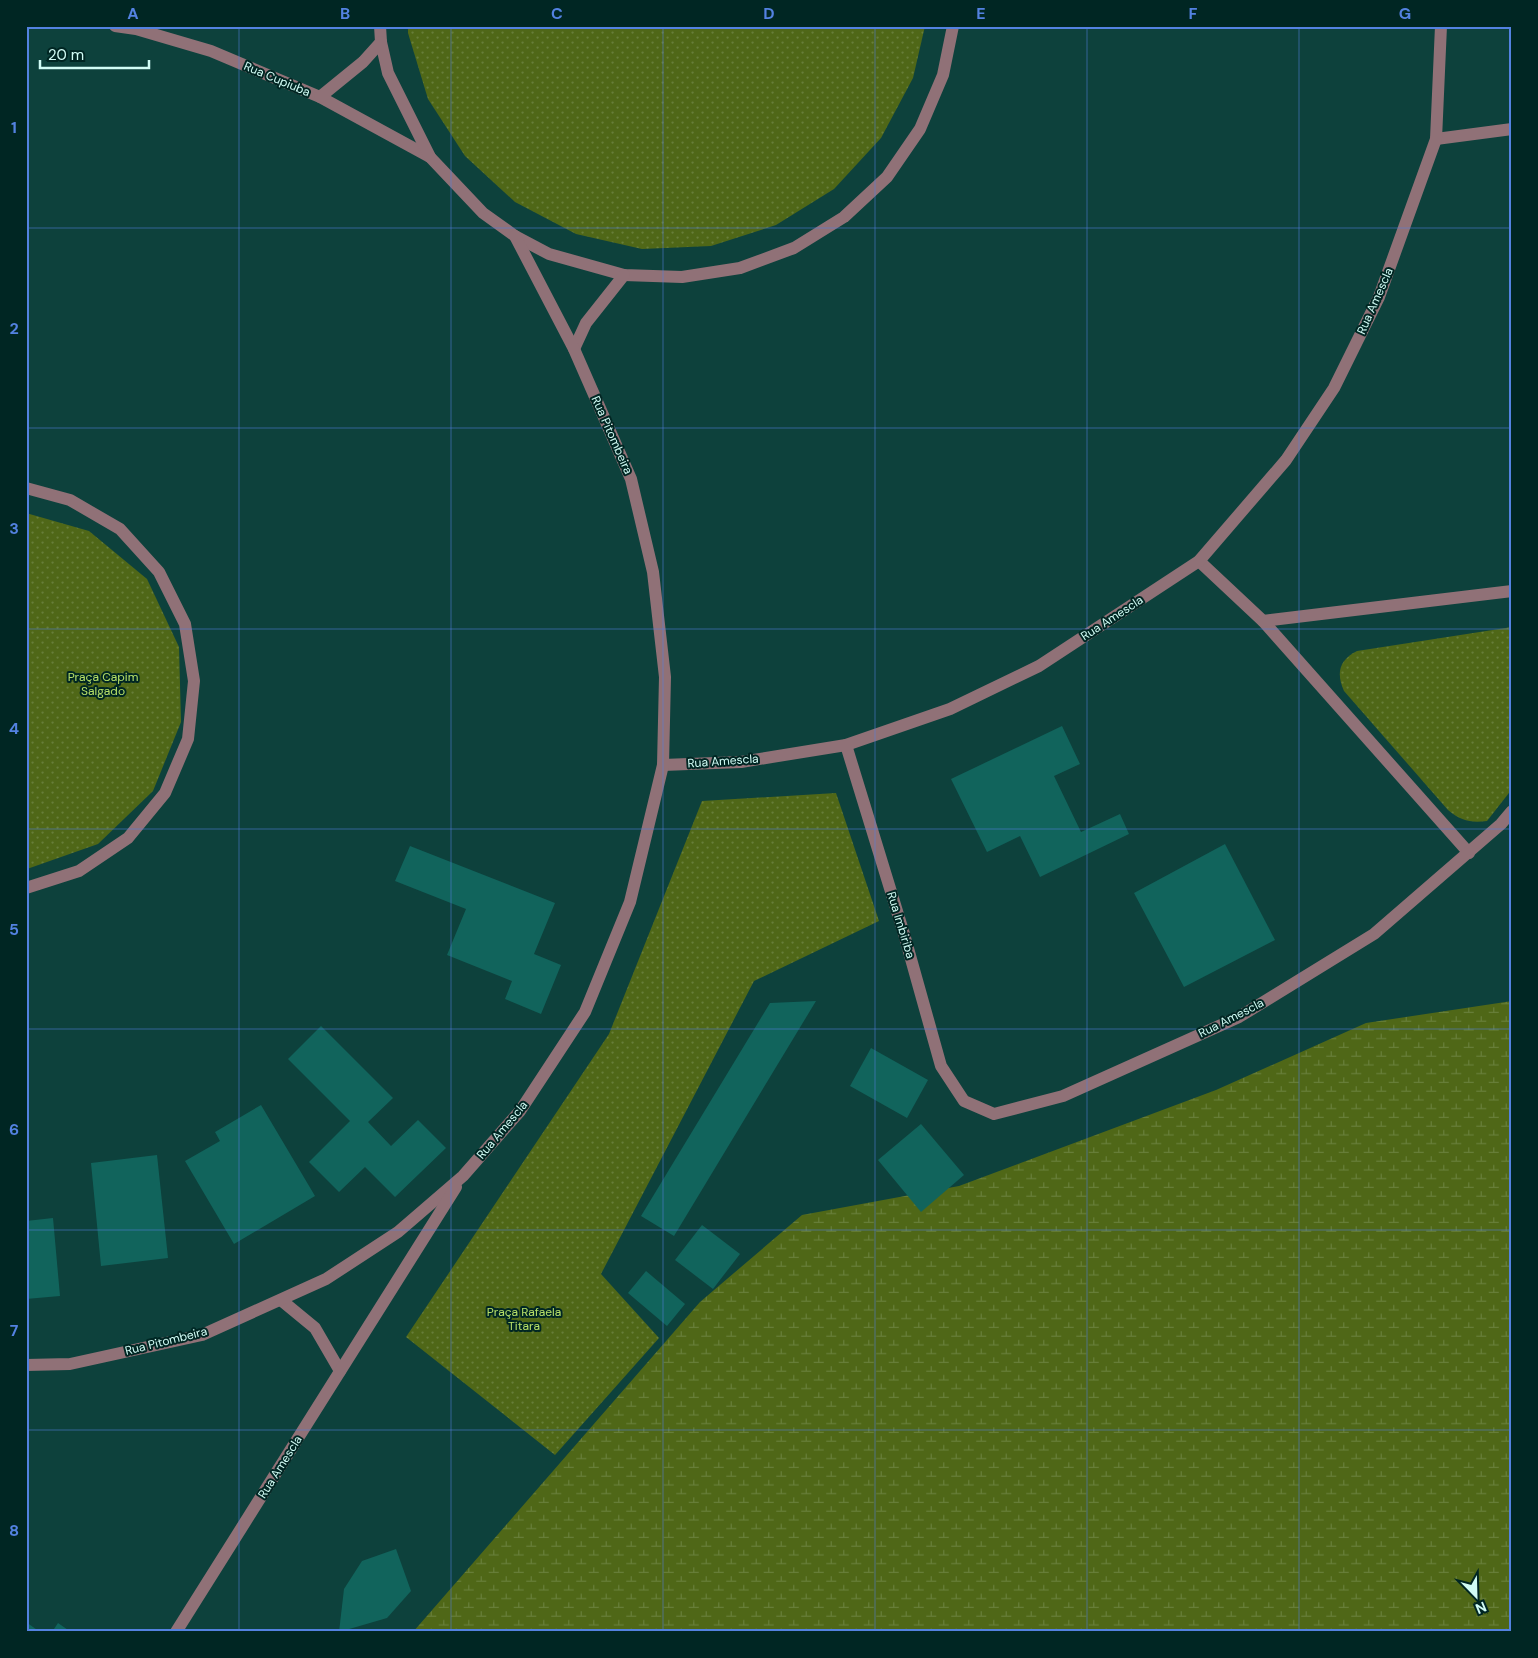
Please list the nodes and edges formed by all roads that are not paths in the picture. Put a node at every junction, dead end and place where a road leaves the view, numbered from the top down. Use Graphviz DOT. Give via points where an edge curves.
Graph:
graph roads {
  1 [pos="115,26"];
  2 [pos="380,26"];
  3 [pos="953,26"];
  4 [pos="1441,26"];
  5 [pos="381,42"];
  6 [pos="320,97"];
  7 [pos="1512,129"];
  8 [pos="1436,139"];
  9 [pos="430,157"];
  10 [pos="515,236"];
  11 [pos="624,275"];
  12 [pos="574,348"];
  13 [pos="26,488"];
  14 [pos="1199,561"];
  15 [pos="1512,591"];
  16 [pos="1263,622"];
  17 [pos="846,745"];
  18 [pos="662,765"];
  19 [pos="1512,811"];
  20 [pos="1469,853"];
  21 [pos="26,888"];
  22 [pos="964,1101"];
  23 [pos="463,1176"];
  24 [pos="326,1279"];
  25 [pos="281,1300"];
  26 [pos="26,1364"];
  27 [pos="340,1371"];
  28 [pos="176,1632"];
  1 -- 6 [label="street, Rua Cupiuba" via="136,29 211,52"];
  2 -- 5 [label="street"];
  3 -- 11 [label="street" via="943,75 920,129 887,177 844,217 794,248 740,268 682,277"];
  4 -- 8 [label="street, Rua Amescla"];
  5 -- 6 [label="street" via="363,62"];
  5 -- 9 [label="street" via="388,73"];
  6 -- 9 [label="street, Rua Cupiuba"];
  7 -- 8 [label="street"];
  8 -- 14 [label="street, Rua Amescla" via="1380,297 1334,388 1286,460"];
  9 -- 10 [label="street, Rua Pitombeira" via="483,213"];
  10 -- 11 [label="street" via="549,254"];
  10 -- 12 [label="street, Rua Pitombeira"];
  11 -- 12 [label="street" via="586,323"];
  12 -- 18 [label="street, Rua Pitombeira" via="632,479 653,572 665,678"];
  13 -- 21 [label="street" via="70,500 120,530 159,572 184,624 194,681 188,740 165,793 128,838 79,871"];
  14 -- 16 [label="street"];
  14 -- 17 [label="street, Rua Amescla" via="1039,666 950,709"];
  15 -- 16 [label="street"];
  16 -- 20 [label="street"];
  17 -- 18 [label="street, Rua Amescla" via="741,762"];
  17 -- 22 [label="street, Rua Imbiriba" via="941,1066"];
  18 -- 23 [label="street, Rua Amescla" via="630,902 584,1012 520,1111"];
  19 -- 20 [label="street, Rua Amescla"];
  20 -- 22 [label="street, Rua Amescla" via="1374,934 1239,1017 1063,1096 994,1114"];
  23 -- 24 [label="street, Rua Amescla" via="398,1232"];
  23 -- 27 [label="street, Rua Amescla"];
  24 -- 25 [label="street, Rua Pitombeira"];
  25 -- 26 [label="street, Rua Pitombeira" via="202,1335 70,1364"];
  25 -- 27 [label="street" via="315,1328"];
  27 -- 28 [label="street, Rua Amescla"];
}
